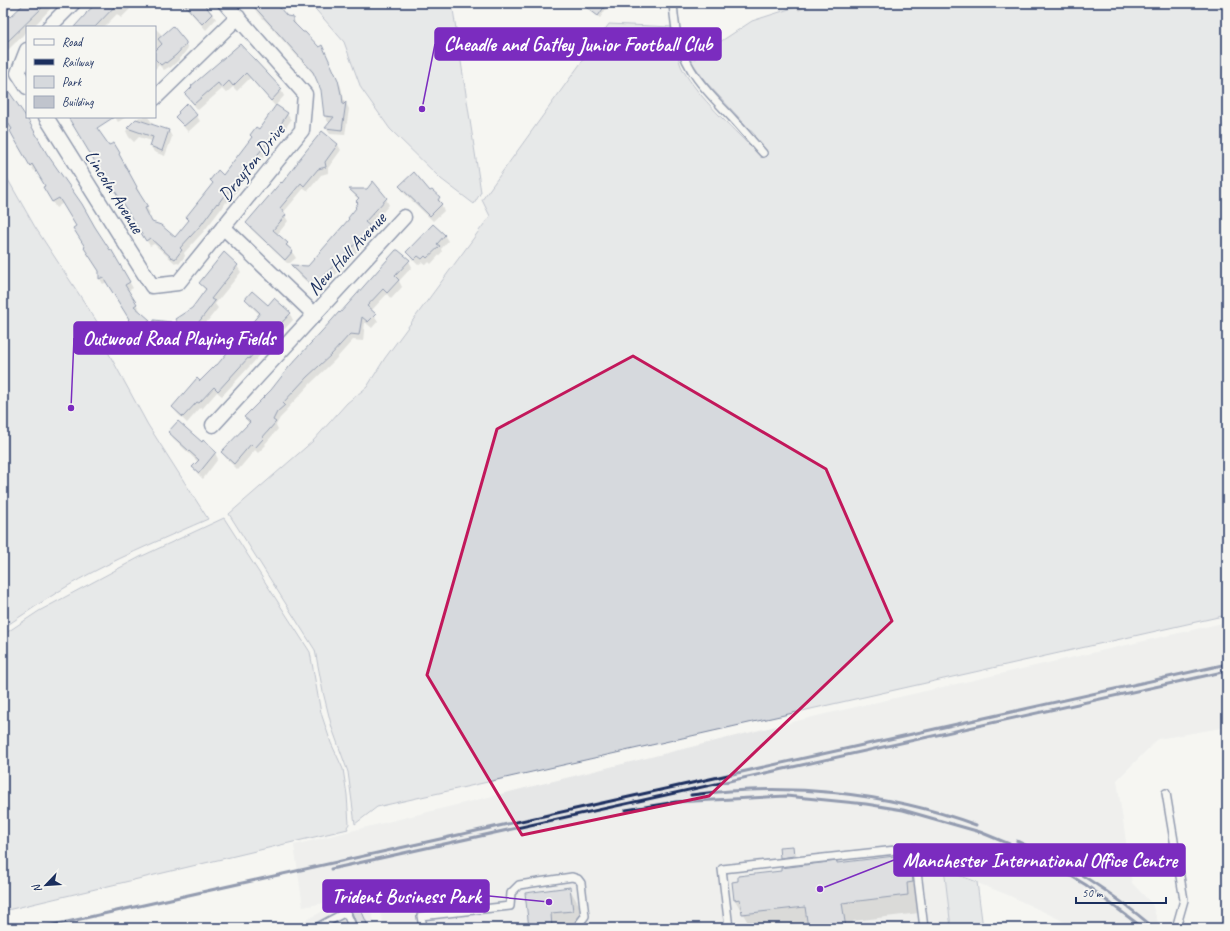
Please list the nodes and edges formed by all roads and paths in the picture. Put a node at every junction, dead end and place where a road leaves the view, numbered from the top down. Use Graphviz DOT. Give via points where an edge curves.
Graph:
graph roads {
  1 [pos="73,3"];
  2 [pos="225,3"];
  3 [pos="673,3"];
  4 [pos="238,18"];
  5 [pos="50,26"];
  6 [pos="26,53"];
  7 [pos="26,85"];
  8 [pos="156,97"];
  9 [pos="47,118"];
  10 [pos="763,153"];
  11 [pos="404,218"];
  12 [pos="223,227"];
  13 [pos="152,286"];
  14 [pos="315,315"];
  15 [pos="213,425"];
  16 [pos="1166,793"];
  17 [pos="316,928"];
  18 [pos="353,928"];
  19 [pos="423,928"];
  20 [pos="580,928"];
  21 [pos="729,928"];
  22 [pos="924,928"];
  23 [pos="1176,928"];
  1 -- 5 [label="street"];
  2 -- 4 [label="street, Drayton Drive"];
  3 -- 10 [label="lane" via="678,42 696,78"];
  4 -- 8 [label="street"];
  4 -- 12 [label="street, Drayton Drive" via="305,94 302,130"];
  6 -- 7 [label="street" via="18,73"];
  9 -- 13 [label="street, Lincoln Avenue"];
  11 -- 14 [label="street, New Hall Avenue"];
  12 -- 13 [label="street, Drayton Drive" via="178,283"];
  12 -- 14 [label="street, New Hall Avenue"];
  14 -- 15 [label="street, New Hall Avenue"];
  16 -- 23 [label="lane" via="1184,900"];
  17 -- 18 [label="lane" via="346,912"];
  19 -- 20 [label="lane" via="421,916 510,906 511,893 519,885 572,877 581,883 585,916 579,924"];
  21 -- 22 [label="lane" via="722,869 914,848"];
}
